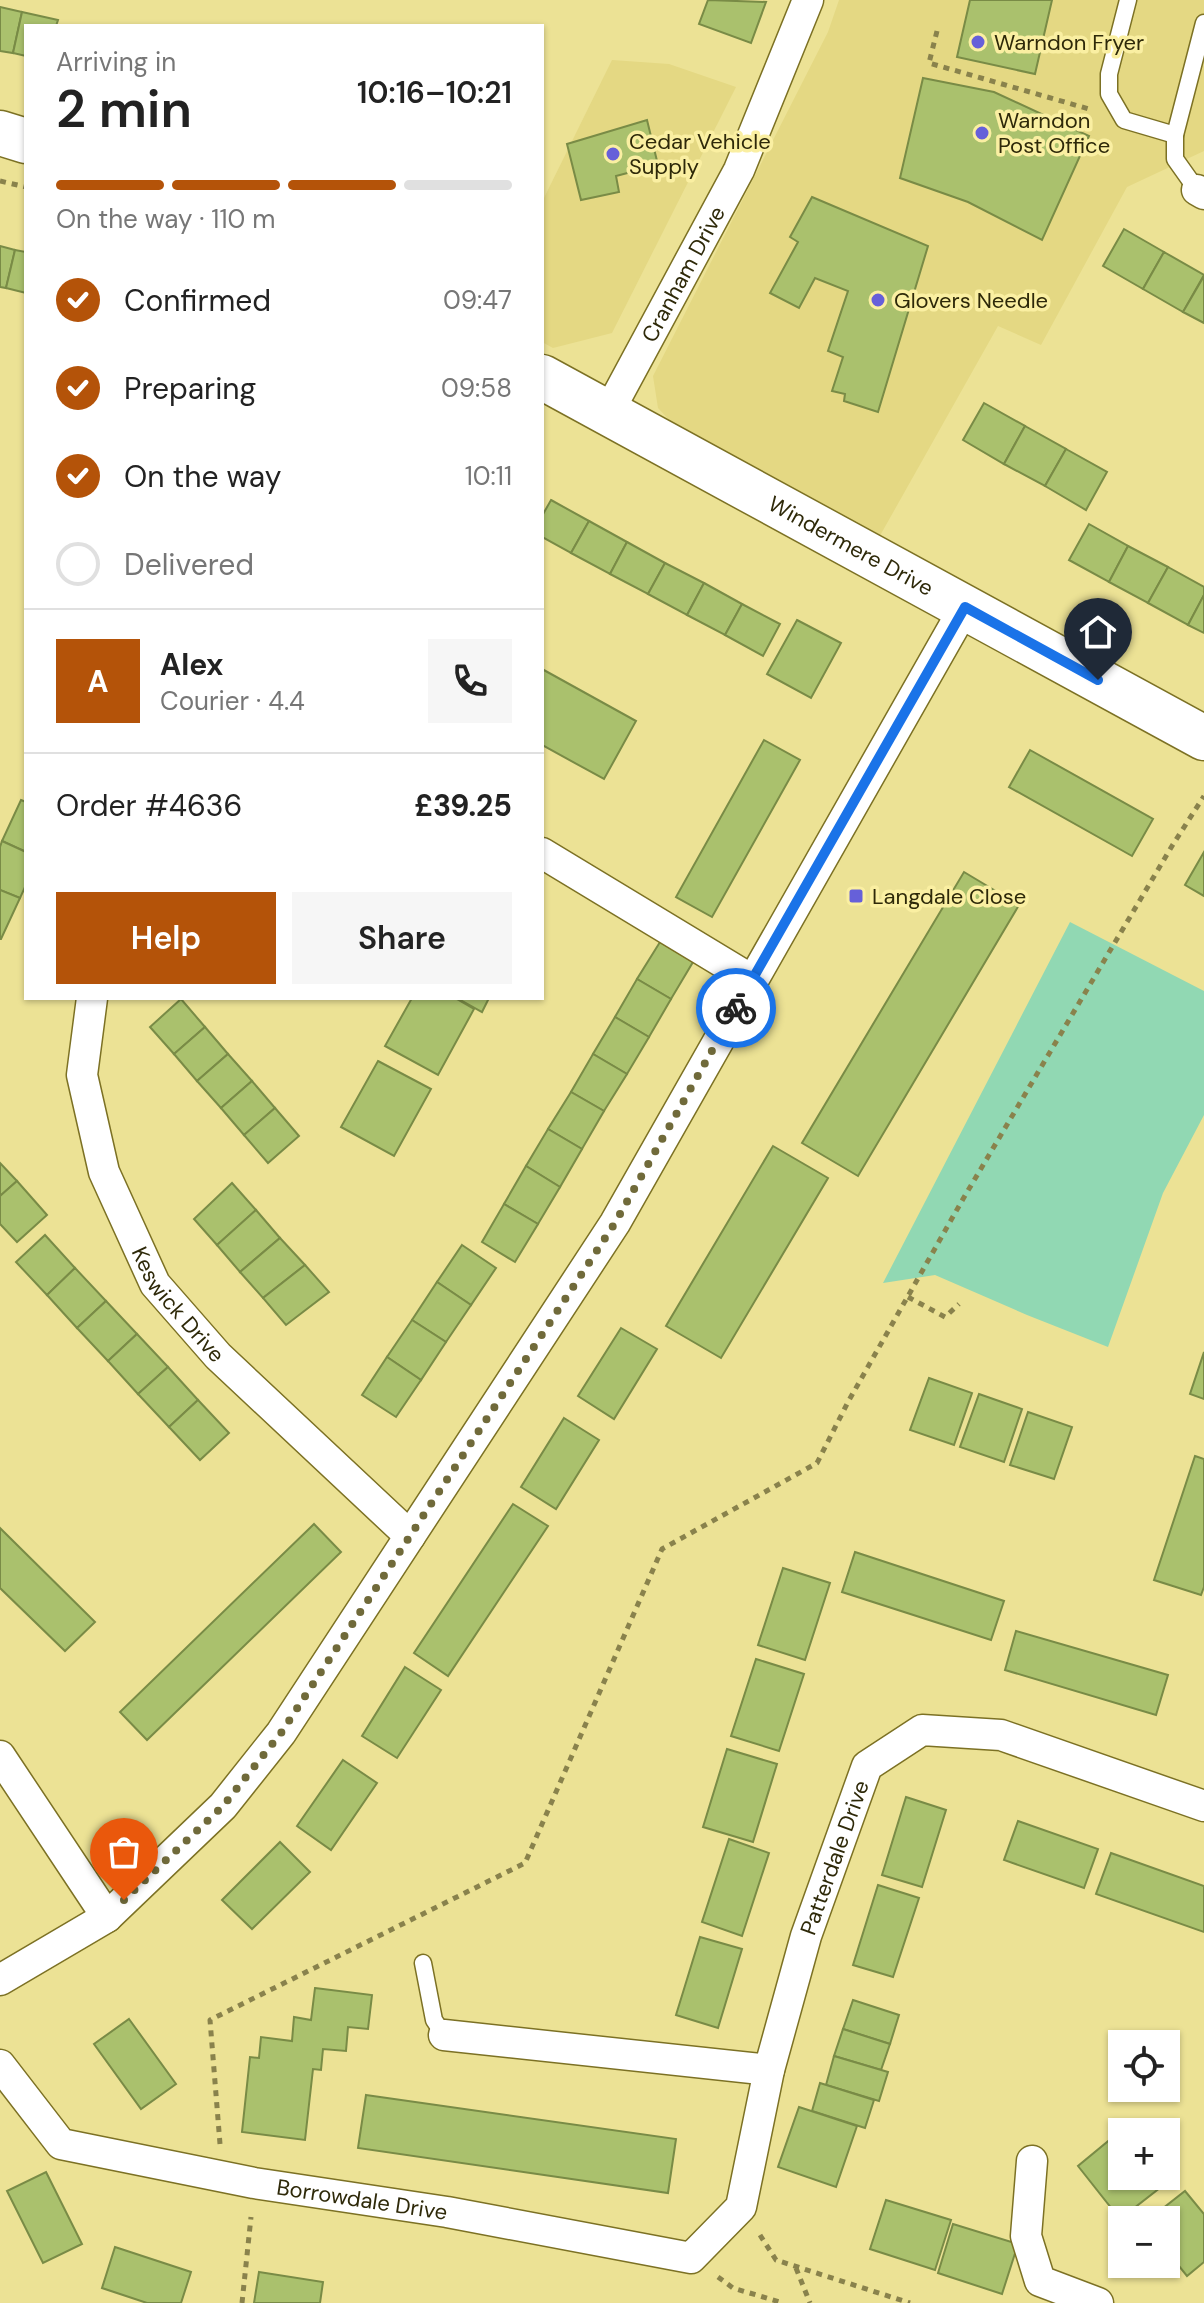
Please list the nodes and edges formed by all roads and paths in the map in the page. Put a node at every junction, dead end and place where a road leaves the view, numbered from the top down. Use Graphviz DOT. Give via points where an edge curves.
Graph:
graph roads {
  1 [pos="808,0"];
  2 [pos="1128,0"];
  3 [pos="1204,23"];
  4 [pos="937,31"];
  5 [pos="1124,120"];
  6 [pos="0,133"];
  7 [pos="1175,135"];
  8 [pos="24,140"];
  9 [pos="0,181"];
  10 [pos="24,187"];
  11 [pos="1200,192"];
  12 [pos="544,378"];
  13 [pos="608,413"];
  14 [pos="965,607"];
  15 [pos="1204,738"];
  16 [pos="1204,796"];
  17 [pos="544,854"];
  18 [pos="752,980"];
  19 [pos="92,1000"];
  20 [pos="908,1297"];
  21 [pos="959,1304"];
  22 [pos="410,1536"];
  23 [pos="0,1756"];
  24 [pos="1203,1802"];
  25 [pos="107,1917"];
  26 [pos="423,1963"];
  27 [pos="0,1980"];
  28 [pos="444,2035"];
  29 [pos="0,2065"];
  30 [pos="769,2070"];
  31 [pos="1032,2161"];
  32 [pos="254,2183"];
  33 [pos="741,2207"];
  34 [pos="691,2258"];
  35 [pos="796,2267"];
  36 [pos="242,2303"];
  37 [pos="783,2303"];
  38 [pos="810,2303"];
  39 [pos="910,2303"];
  40 [pos="1098,2303"];
  1 -- 13 [label="street, Cranham Drive" via="739,170"];
  2 -- 5 [label="lane" via="1109,74 1109,94"];
  3 -- 7 [label="lane"];
  4 -- 5 [label="path" via="929,63"];
  5 -- 7 [label="lane"];
  6 -- 8 [label="street"];
  7 -- 11 [label="lane" via="1175,159"];
  9 -- 10 [label="path"];
  12 -- 13 [label="street, Windermere Drive"];
  13 -- 14 [label="street, Windermere Drive"];
  14 -- 15 [label="street, Windermere Drive"];
  14 -- 18 [label="street"];
  16 -- 20 [label="path"];
  17 -- 18 [label="street"];
  18 -- 22 [label="street" via="615,1223"];
  19 -- 22 [label="street, Keswick Drive" via="82,1075 104,1172 155,1284 218,1356"];
  20 -- 21 [label="path" via="945,1317"];
  20 -- 32 [label="path" via="817,1463 662,1549 525,1863 210,2020 220,2145"];
  22 -- 25 [label="street" via="281,1733 232,1794"];
  23 -- 25 [label="street"];
  24 -- 30 [label="street, Patterdale Drive" via="1001,1735 922,1730 867,1766 806,1936"];
  25 -- 27 [label="street"];
  26 -- 28 [label="lane" via="434,2020"];
  28 -- 30 [label="street"];
  29 -- 32 [label="street, Borrowdale Drive" via="61,2144"];
  30 -- 33 [label="street, Patterdale Drive"];
  31 -- 40 [label="street" via="1026,2236 1040,2281"];
  32 -- 34 [label="street, Borrowdale Drive" via="447,2212"];
  32 -- 36 [label="path"];
  33 -- 34 [label="street"];
  33 -- 35 [label="path" via="776,2260"];
  34 -- 37 [label="path" via="733,2288"];
  35 -- 38 [label="path"];
  35 -- 39 [label="path"];
}
